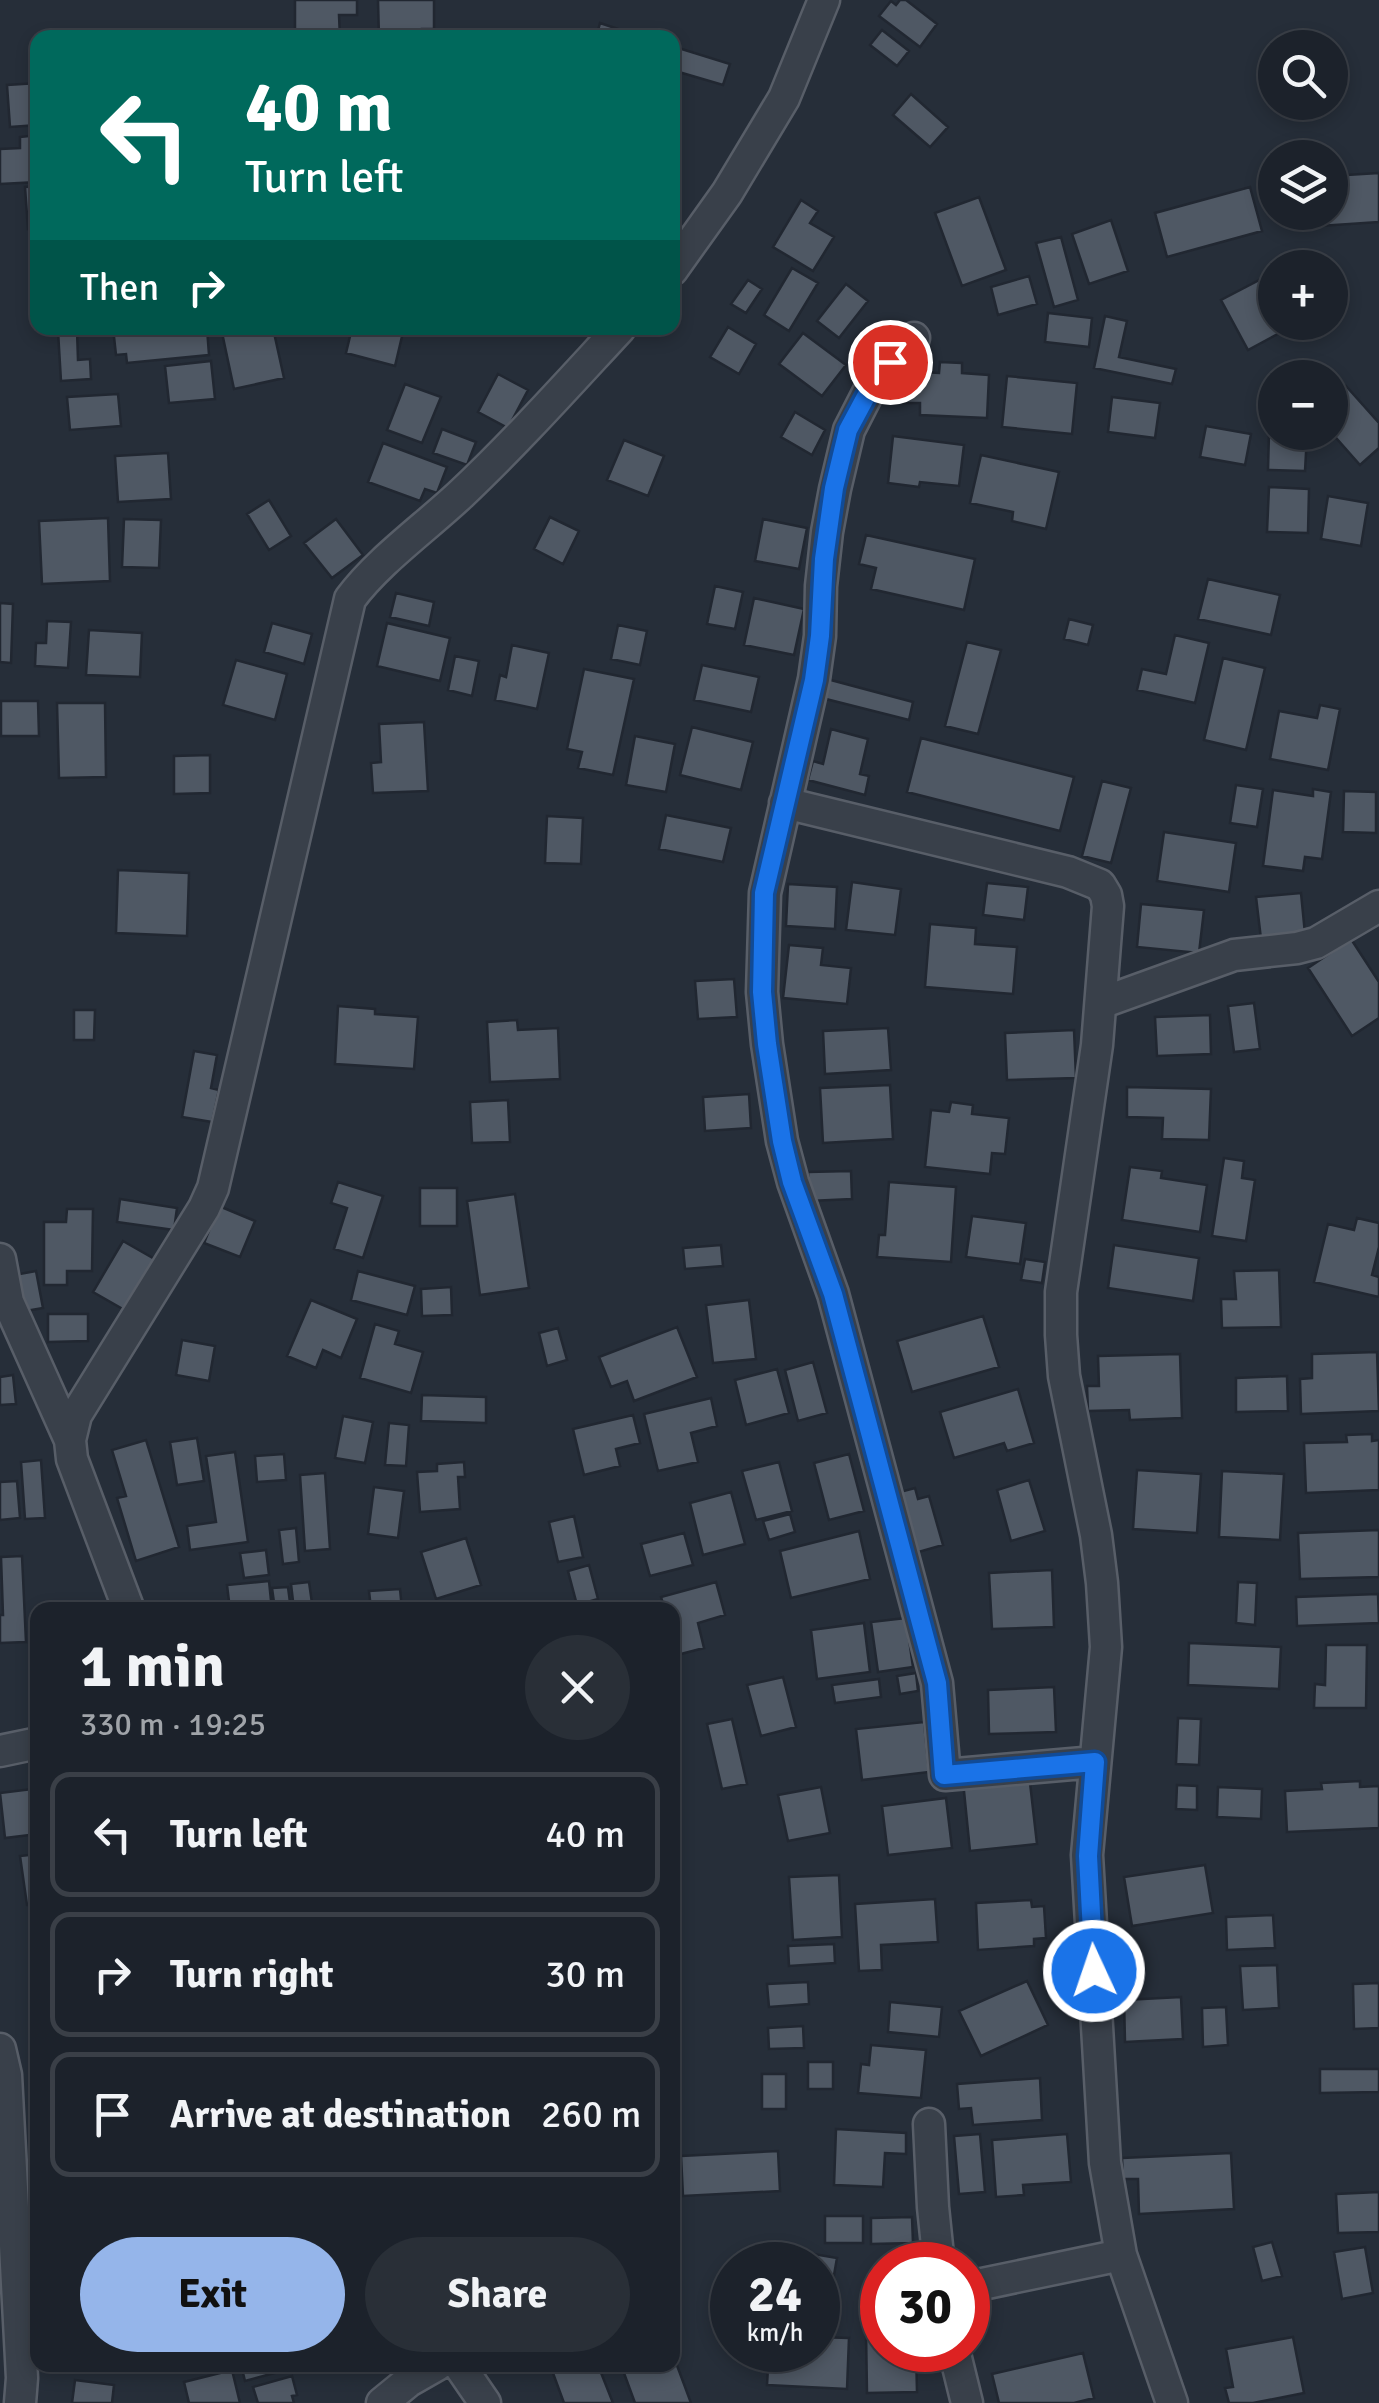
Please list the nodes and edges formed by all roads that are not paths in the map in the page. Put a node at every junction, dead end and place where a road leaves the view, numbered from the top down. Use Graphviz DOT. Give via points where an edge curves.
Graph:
graph roads {
  1 [pos="824,0"];
  2 [pos="680,259"];
  3 [pos="613,335"];
  4 [pos="914,338"];
  5 [pos="785,803"];
  6 [pos="1379,906"];
  7 [pos="1100,1003"];
  8 [pos="0,1258"];
  9 [pos="70,1440"];
  10 [pos="126,1602"];
  11 [pos="30,1745"];
  12 [pos="0,1751"];
  13 [pos="1095,1762"];
  14 [pos="0,2048"];
  15 [pos="930,2124"];
  16 [pos="936,2242"];
  17 [pos="1120,2255"];
  18 [pos="990,2282"];
  19 [pos="425,2372"];
  20 [pos="464,2372"];
  21 [pos="959,2372"];
  22 [pos="20,2403"];
  23 [pos="382,2403"];
  24 [pos="486,2403"];
  25 [pos="967,2403"];
  26 [pos="1172,2403"];
  1 -- 2 [label="street" via="784,98"];
  3 -- 9 [label="street" via="350,599 214,1188 86,1396"];
  4 -- 5 [label="street" via="870,389 848,430 827,532 816,665"];
  5 -- 7 [label="street" via="1100,885 1108,906"];
  5 -- 13 [label="street" via="764,893 762,948 782,1141 833,1294 937,1683 944,1775"];
  6 -- 7 [label="street" via="1316,943 1234,955"];
  7 -- 13 [label="street" via="1061,1292 1064,1376 1102,1584 1106,1646"];
  8 -- 9 [label="street" via="8,1302"];
  9 -- 10 [label="street" via="78,1480"];
  11 -- 12 [label="street"];
  13 -- 17 [label="street" via="1088,1856 1105,2164"];
  14 -- 22 [label="street"];
  15 -- 16 [label="street"];
  17 -- 18 [label="street"];
  17 -- 26 [label="street"];
  19 -- 23 [label="street"];
  20 -- 24 [label="street"];
  21 -- 25 [label="street"];
}
